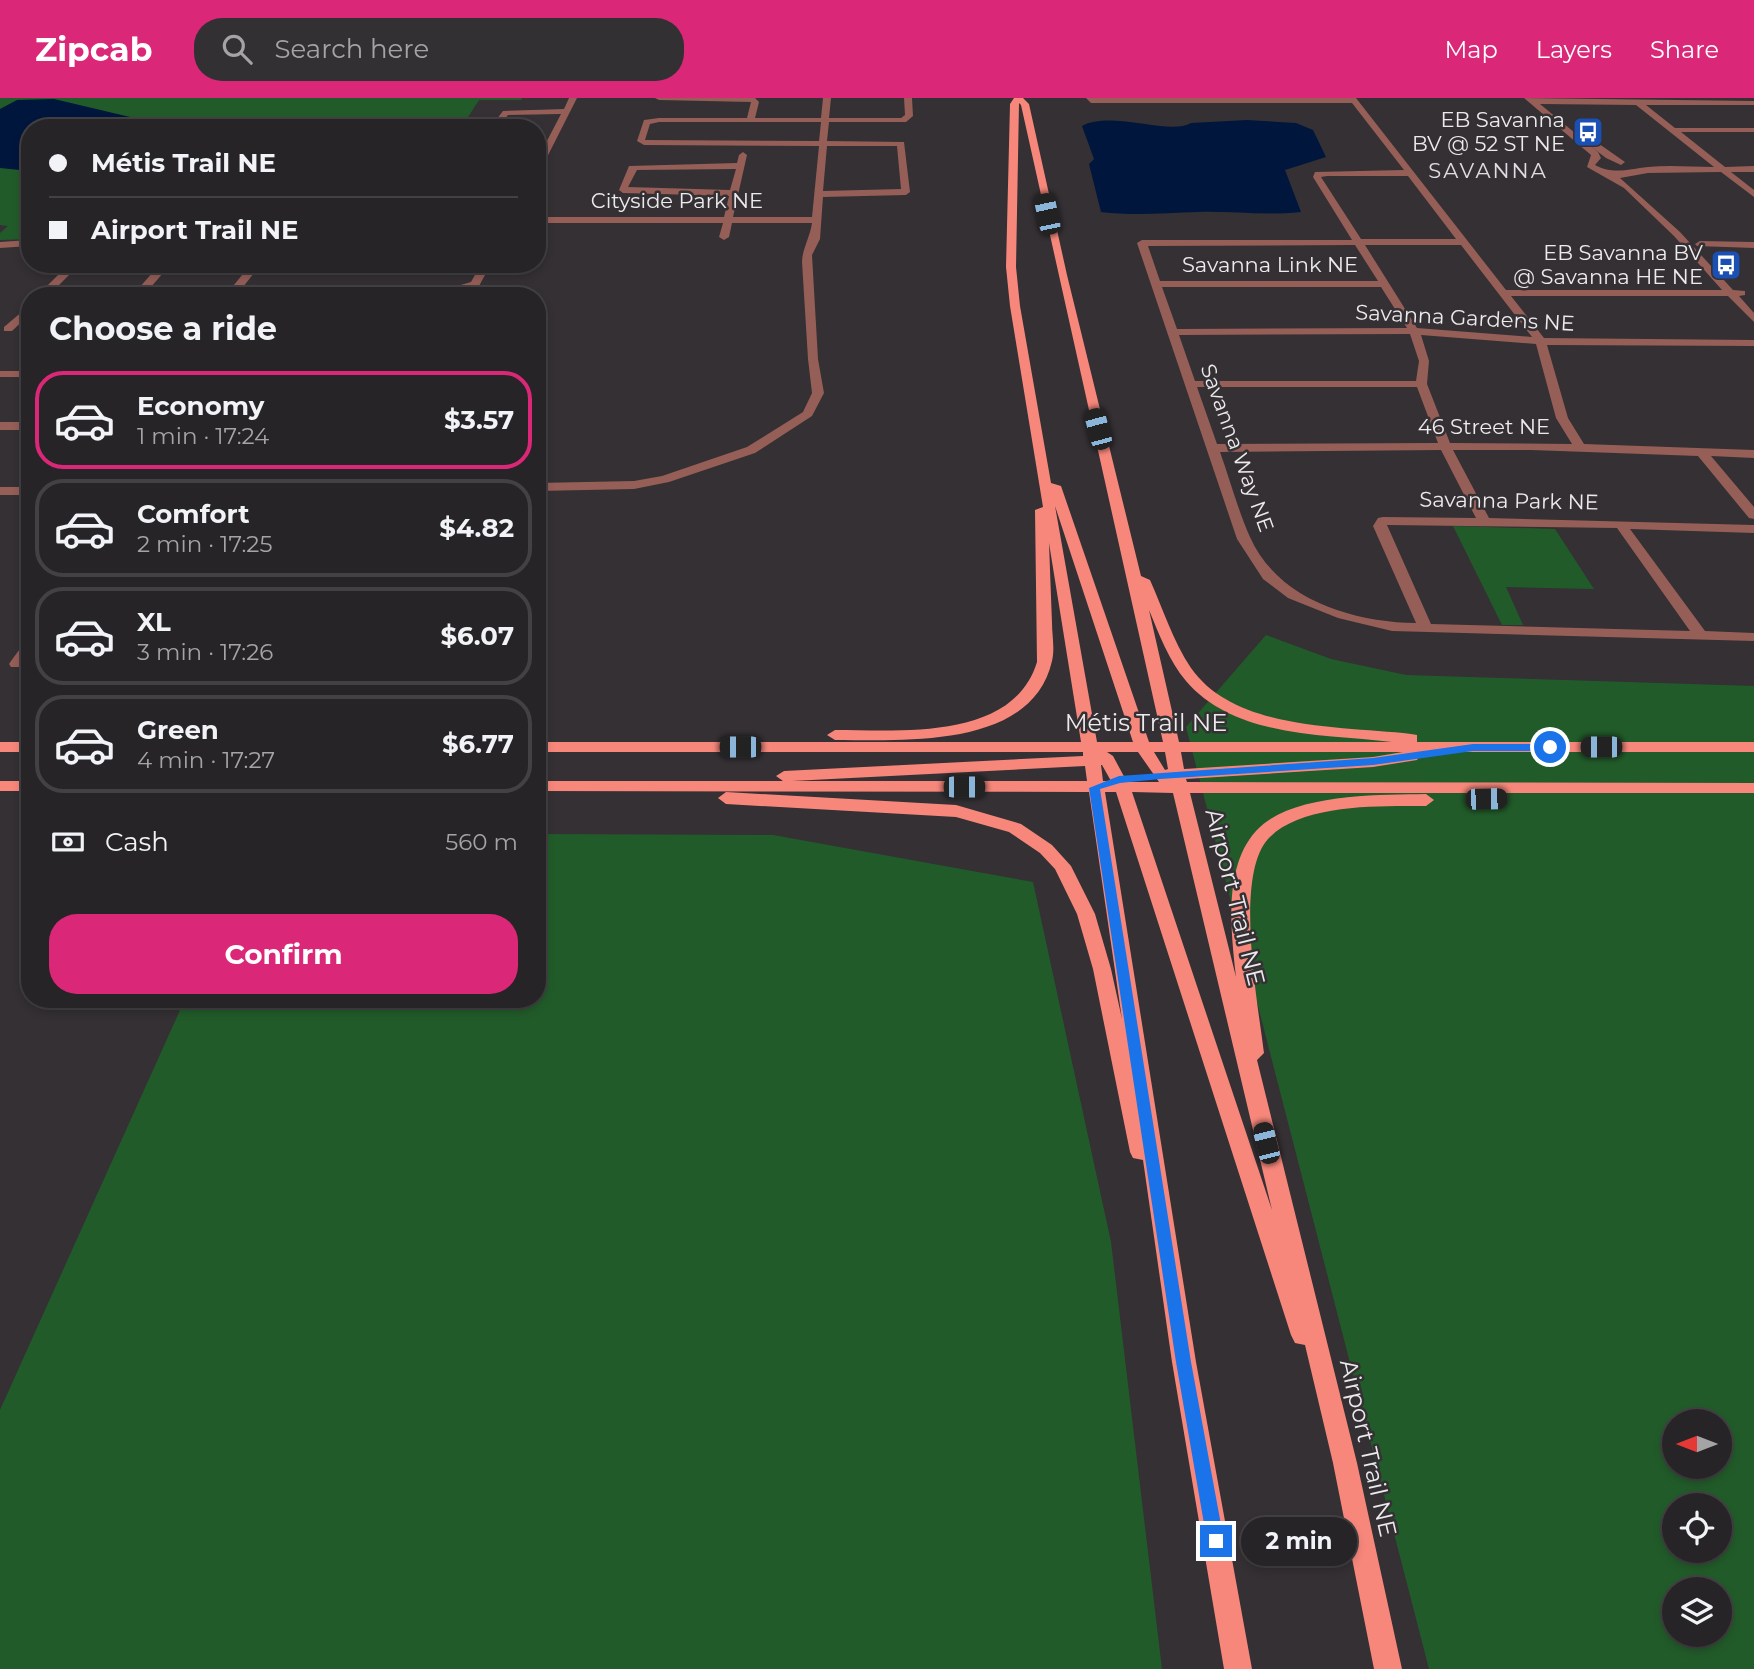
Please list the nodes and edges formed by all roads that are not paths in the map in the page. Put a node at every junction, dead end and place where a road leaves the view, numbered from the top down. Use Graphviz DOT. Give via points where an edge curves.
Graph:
graph roads {
  1 [pos="573,98"];
  2 [pos="659,98"];
  3 [pos="827,98"];
  4 [pos="908,98"];
  5 [pos="1018,98"];
  6 [pos="1090,98"];
  7 [pos="1748,98"];
  8 [pos="1176,100"];
  9 [pos="1354,100"];
  10 [pos="1536,100"];
  11 [pos="1635,100"];
  12 [pos="1754,102"];
  13 [pos="567,111"];
  14 [pos="500,119"];
  15 [pos="750,120"];
  16 [pos="826,120"];
  17 [pos="1676,130"];
  18 [pos="1754,130"];
  19 [pos="746,142"];
  20 [pos="824,142"];
  21 [pos="546,152"];
  22 [pos="1594,161"];
  23 [pos="741,166"];
  24 [pos="1722,167"];
  25 [pos="1754,167"];
  26 [pos="1629,168"];
  27 [pos="1602,172"];
  28 [pos="1410,173"];
  29 [pos="735,193"];
  30 [pos="819,194"];
  31 [pos="1754,194"];
  32 [pos="546,220"];
  33 [pos="728,220"];
  34 [pos="817,220"];
  35 [pos="724,237"];
  36 [pos="1358,242"];
  37 [pos="1463,242"];
  38 [pos="21,244"];
  39 [pos="1700,244"];
  40 [pos="1754,245"];
  41 [pos="3,247"];
  42 [pos="66,273"];
  43 [pos="158,273"];
  44 [pos="249,273"];
  45 [pos="481,273"];
  46 [pos="1156,284"];
  47 [pos="1384,284"];
  48 [pos="51,287"];
  49 [pos="145,287"];
  50 [pos="237,287"];
  51 [pos="465,287"];
  52 [pos="1504,293"];
  53 [pos="1728,293"];
  54 [pos="1741,293"];
  55 [pos="1754,307"];
  56 [pos="21,315"];
  57 [pos="1754,319"];
  58 [pos="4,328"];
  59 [pos="1414,331"];
  60 [pos="1173,332"];
  61 [pos="1541,342"];
  62 [pos="1754,343"];
  63 [pos="0,374"];
  64 [pos="21,374"];
  65 [pos="1192,384"];
  66 [pos="1421,384"];
  67 [pos="0,426"];
  68 [pos="21,426"];
  69 [pos="1037,433"];
  70 [pos="1446,446"];
  71 [pos="1579,446"];
  72 [pos="1213,448"];
  73 [pos="1701,452"];
  74 [pos="1754,454"];
  75 [pos="0,480"];
  76 [pos="21,480"];
  77 [pos="546,487"];
  78 [pos="0,491"];
  79 [pos="21,491"];
  80 [pos="1754,515"];
  81 [pos="1484,521"];
  82 [pos="1621,525"];
  83 [pos="1754,529"];
  84 [pos="1130,554"];
  85 [pos="1426,629"];
  86 [pos="1701,636"];
  87 [pos="1754,637"];
  88 [pos="546,739"];
  89 [pos="0,747"];
  90 [pos="21,747"];
  91 [pos="546,747"];
  92 [pos="1173,747"];
  93 [pos="1754,747"];
  94 [pos="1473,748"];
  95 [pos="1145,751"];
  96 [pos="1096,756"];
  97 [pos="1172,779"];
  98 [pos="1120,783"];
  99 [pos="0,786"];
  100 [pos="21,786"];
  101 [pos="613,786"];
  102 [pos="546,788"];
  103 [pos="546,788"];
  104 [pos="1094,788"];
  105 [pos="1754,788"];
  106 [pos="1754,796"];
  107 [pos="1260,1116"];
  108 [pos="1184,1362"];
  109 [pos="1345,1463"];
  110 [pos="1238,1669"];
  111 [pos="1388,1669"];
  1 -- 13 [label="street"];
  2 -- 15 [label="street" via="752,99"];
  3 -- 16 [label="street"];
  4 -- 16 [label="street" via="909,116 903,120"];
  5 -- 69 [label="main road, Airport Trail NE" via="1014,104 1011,267"];
  5 -- 84 [label="main road, Airport Trail NE" via="1025,104 1064,291"];
  6 -- 8 [label="street"];
  7 -- 12 [label="street"];
  8 -- 9 [label="street"];
  9 -- 28 [label="street"];
  10 -- 11 [label="street"];
  10 -- 22 [label="street" via="1595,154"];
  10 -- 26 [label="street"];
  11 -- 12 [label="street"];
  11 -- 17 [label="street"];
  13 -- 14 [label="street" via="510,112"];
  13 -- 21 [label="street"];
  15 -- 16 [label="street"];
  15 -- 19 [label="street" via="647,122 641,141"];
  16 -- 20 [label="street"];
  17 -- 18 [label="street"];
  17 -- 24 [label="street"];
  19 -- 20 [label="street"];
  19 -- 23 [label="street"];
  20 -- 30 [label="street"];
  20 -- 30 [label="street" via="901,144 906,192"];
  22 -- 26 [label="street"];
  22 -- 27 [label="street" via="1592,167"];
  23 -- 29 [label="street"];
  23 -- 29 [label="street" via="632,168 623,190"];
  24 -- 25 [label="street"];
  24 -- 26 [label="street"];
  24 -- 31 [label="street"];
  26 -- 27 [label="street"];
  26 -- 39 [label="street" via="1631,183"];
  27 -- 53 [label="street" via="1627,186 1669,225"];
  28 -- 36 [label="street" via="1318,174"];
  28 -- 37 [label="street"];
  29 -- 33 [label="street"];
  30 -- 34 [label="street"];
  32 -- 33 [label="street, Cityside Park NE"];
  33 -- 34 [label="street, Cityside Park NE"];
  33 -- 35 [label="street"];
  34 -- 77 [label="street" via="807,262 818,393 808,414 751,450 666,479 634,485"];
  36 -- 37 [label="street, Savanna Way NE"];
  36 -- 46 [label="street, Savanna Way NE" via="1142,243"];
  36 -- 47 [label="street"];
  37 -- 52 [label="street"];
  38 -- 41 [label="street"];
  39 -- 40 [label="street"];
  39 -- 54 [label="street"];
  42 -- 48 [label="street"];
  43 -- 49 [label="street"];
  44 -- 50 [label="street"];
  45 -- 51 [label="street" via="475,284"];
  46 -- 47 [label="street, Savanna Link NE"];
  46 -- 60 [label="street, Savanna Way NE"];
  47 -- 59 [label="street"];
  52 -- 53 [label="street"];
  52 -- 61 [label="street"];
  53 -- 54 [label="street"];
  53 -- 57 [label="street"];
  54 -- 55 [label="street"];
  56 -- 58 [label="street"];
  59 -- 60 [label="street, Savanna Gardens NE"];
  59 -- 61 [label="street, Savanna Gardens NE"];
  59 -- 66 [label="street" via="1424,360"];
  60 -- 65 [label="street, Savanna Way NE"];
  61 -- 62 [label="street, Savanna Gardens NE"];
  61 -- 71 [label="street" via="1562,418"];
  63 -- 64 [label="street"];
  65 -- 66 [label="street"];
  65 -- 72 [label="street, Savanna Way NE"];
  66 -- 70 [label="street"];
  67 -- 68 [label="street"];
  69 -- 88 [label="main road" via="1046,657 1040,678 1026,698 1004,714 975,725 913,733"];
  69 -- 95 [label="main road"];
  69 -- 96 [label="main road, Airport Trail NE"];
  70 -- 71 [label="street, 46 Street NE"];
  70 -- 72 [label="street, 46 Street NE"];
  70 -- 81 [label="street"];
  71 -- 73 [label="street, 46 Street NE"];
  72 -- 85 [label="street, Savanna Way NE" via="1244,539 1268,576 1304,601 1347,618"];
  73 -- 74 [label="street, 46 Street NE"];
  73 -- 80 [label="street"];
  75 -- 76 [label="street"];
  78 -- 79 [label="street"];
  81 -- 82 [label="street, Savanna Park NE"];
  81 -- 85 [label="street, Savanna Park NE" via="1383,521 1380,526"];
  82 -- 83 [label="street, Savanna Park NE"];
  82 -- 86 [label="street"];
  84 -- 92 [label="main road, Airport Trail NE"];
  84 -- 94 [label="main road" via="1175,654 1193,681 1235,711 1309,728"];
  85 -- 86 [label="street, Savanna Way NE"];
  86 -- 87 [label="street, Savanna Way NE"];
  89 -- 90 [label="main road"];
  91 -- 96 [label="main road, Métis Trail NE"];
  92 -- 94 [label="main road, Métis Trail NE"];
  92 -- 95 [label="main road, Métis Trail NE"];
  92 -- 97 [label="main road, Airport Trail NE"];
  93 -- 94 [label="main road, Métis Trail NE"];
  94 -- 97 [label="main road" via="1373,762"];
  95 -- 96 [label="main road, Métis Trail NE"];
  95 -- 97 [label="main road"];
  96 -- 98 [label="main road"];
  96 -- 101 [label="main road"];
  96 -- 104 [label="main road, Airport Trail NE"];
  97 -- 98 [label="main road"];
  97 -- 105 [label="main road"];
  97 -- 107 [label="main road, Airport Trail NE"];
  98 -- 104 [label="main road"];
  98 -- 109 [label="main road"];
  99 -- 100 [label="main road"];
  101 -- 102 [label="main road"];
  101 -- 104 [label="main road"];
  103 -- 108 [label="main road" via="956,811 1015,828 1046,849 1076,892 1102,969"];
  104 -- 108 [label="main road, Airport Trail NE"];
  106 -- 107 [label="main road" via="1405,800 1327,807 1280,822 1250,850 1243,871 1242,926"];
  107 -- 109 [label="main road, Airport Trail NE"];
  108 -- 110 [label="main road, Airport Trail NE"];
  109 -- 111 [label="main road, Airport Trail NE"];
}
